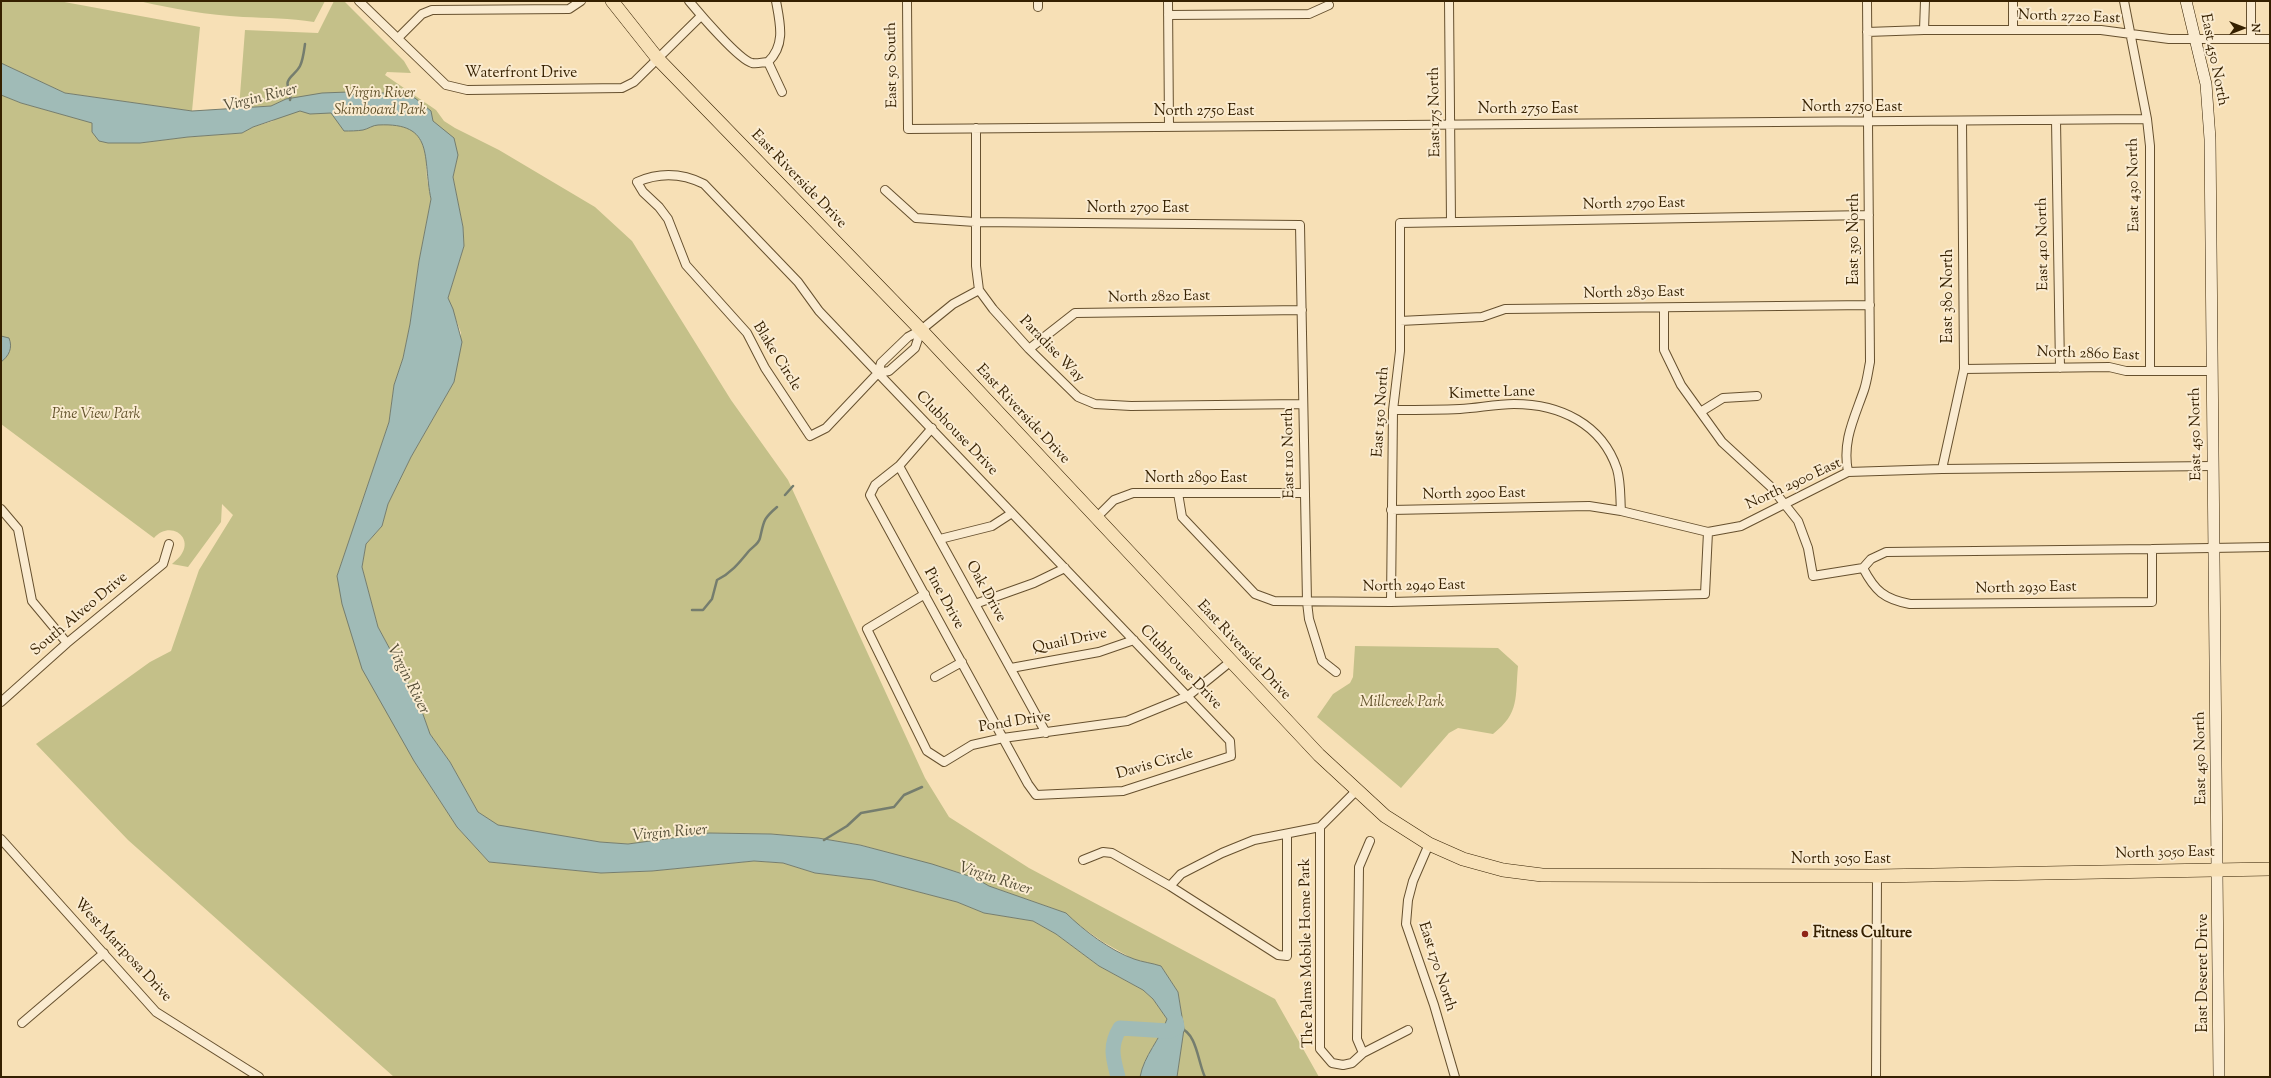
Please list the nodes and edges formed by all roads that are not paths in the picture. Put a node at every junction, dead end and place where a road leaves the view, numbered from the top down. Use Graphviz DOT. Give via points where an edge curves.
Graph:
graph roads {
  1 [pos="359,1"];
  2 [pos="581,1"];
  3 [pos="612,1"];
  4 [pos="689,1"];
  5 [pos="776,1"];
  6 [pos="907,1"];
  7 [pos="1168,1"];
  8 [pos="1449,1"];
  9 [pos="1867,1"];
  10 [pos="1925,1"];
  11 [pos="2013,1"];
  12 [pos="2124,1"];
  13 [pos="2186,1"];
  14 [pos="2251,1"];
  15 [pos="1329,5"];
  16 [pos="1168,15"];
  17 [pos="701,16"];
  18 [pos="1924,30"];
  19 [pos="2013,30"];
  20 [pos="1867,32"];
  21 [pos="2132,34"];
  22 [pos="398,38"];
  23 [pos="2251,39"];
  24 [pos="2270,39"];
  25 [pos="2195,40"];
  26 [pos="658,59"];
  27 [pos="768,62"];
  28 [pos="782,92"];
  29 [pos="2148,119"];
  30 [pos="2056,120"];
  31 [pos="1962,121"];
  32 [pos="1868,122"];
  33 [pos="1450,125"];
  34 [pos="1169,127"];
  35 [pos="976,128"];
  36 [pos="908,129"];
  37 [pos="637,182"];
  38 [pos="885,190"];
  39 [pos="1869,215"];
  40 [pos="975,222"];
  41 [pos="1451,222"];
  42 [pos="1400,223"];
  43 [pos="1300,225"];
  44 [pos="979,290"];
  45 [pos="1870,305"];
  46 [pos="1664,308"];
  47 [pos="1302,310"];
  48 [pos="1400,321"];
  49 [pos="921,330"];
  50 [pos="1029,349"];
  51 [pos="2060,368"];
  52 [pos="1964,369"];
  53 [pos="2150,371"];
  54 [pos="2211,371"];
  55 [pos="878,374"];
  56 [pos="1757,396"];
  57 [pos="1303,404"];
  58 [pos="1393,410"];
  59 [pos="1702,411"];
  60 [pos="932,428"];
  61 [pos="899,466"];
  62 [pos="2212,466"];
  63 [pos="1942,468"];
  64 [pos="1848,472"];
  65 [pos="1178,493"];
  66 [pos="1305,493"];
  67 [pos="1784,505"];
  68 [pos="1,508"];
  69 [pos="1391,510"];
  70 [pos="1621,511"];
  71 [pos="1012,513"];
  72 [pos="1096,518"];
  73 [pos="1708,532"];
  74 [pos="940,539"];
  75 [pos="169,544"];
  76 [pos="2214,547"];
  77 [pos="2269,548"];
  78 [pos="2152,549"];
  79 [pos="1065,568"];
  80 [pos="1862,568"];
  81 [pos="925,594"];
  82 [pos="1307,602"];
  83 [pos="1391,602"];
  84 [pos="975,604"];
  85 [pos="1134,640"];
  86 [pos="67,642"];
  87 [pos="962,662"];
  88 [pos="1230,662"];
  89 [pos="1010,668"];
  90 [pos="1336,672"];
  91 [pos="935,677"];
  92 [pos="1188,696"];
  93 [pos="1,702"];
  94 [pos="1046,732"];
  95 [pos="1003,738"];
  96 [pos="1231,756"];
  97 [pos="1357,790"];
  98 [pos="1036,795"];
  99 [pos="1320,827"];
  100 [pos="1287,834"];
  101 [pos="1,839"];
  102 [pos="1370,841"];
  103 [pos="1424,841"];
  104 [pos="1083,860"];
  105 [pos="2218,869"];
  106 [pos="2270,869"];
  107 [pos="1877,876"];
  108 [pos="1170,886"];
  109 [pos="104,954"];
  110 [pos="22,1023"];
  111 [pos="1408,1030"];
  112 [pos="1363,1053"];
  113 [pos="256,1076"];
  114 [pos="1455,1077"];
  115 [pos="1876,1077"];
  116 [pos="2219,1077"];
  1 -- 22 [label="street, Waterfront Drive"];
  2 -- 22 [label="street" via="569,9 432,10 422,14"];
  3 -- 26 [label="main road, East Riverside Drive"];
  4 -- 17 [label="street"];
  5 -- 27 [label="street" via="780,43 776,54"];
  6 -- 36 [label="street, East 50 South"];
  7 -- 16 [label="street"];
  8 -- 33 [label="street, East 175 North"];
  9 -- 20 [label="street, East 350 North"];
  10 -- 18 [label="street"];
  11 -- 19 [label="street"];
  12 -- 21 [label="street, East 430 North"];
  13 -- 25 [label="street, East 450 North"];
  14 -- 23 [label="street"];
  15 -- 16 [label="street" via="1309,14"];
  16 -- 34 [label="street"];
  17 -- 26 [label="street, Waterfront Drive"];
  17 -- 27 [label="street" via="741,57 752,63"];
  18 -- 19 [label="street, North 2720 East"];
  18 -- 20 [label="street, North 2720 East"];
  19 -- 21 [label="street, North 2720 East" via="2101,30"];
  20 -- 32 [label="street, East 350 North"];
  21 -- 25 [label="street, North 2720 East"];
  21 -- 29 [label="street, East 430 North"];
  22 -- 26 [label="street, Waterfront Drive" via="446,85 467,90 622,88 634,82"];
  23 -- 24 [label="street, North 2720 East"];
  23 -- 25 [label="street, North 2720 East"];
  25 -- 54 [label="street, East 450 North" via="2206,84 2210,125"];
  26 -- 49 [label="main road, East Riverside Drive"];
  27 -- 28 [label="street"];
  29 -- 30 [label="street, North 2750 East"];
  29 -- 53 [label="street, East 430 North"];
  30 -- 31 [label="street, North 2750 East"];
  30 -- 51 [label="street, East 410 North"];
  31 -- 32 [label="street, North 2750 East"];
  31 -- 52 [label="street, East 380 North"];
  32 -- 33 [label="street, North 2750 East"];
  32 -- 39 [label="street, East 350 North"];
  33 -- 34 [label="street, North 2750 East"];
  33 -- 41 [label="street, East 175 North"];
  34 -- 35 [label="street, North 2750 East"];
  35 -- 36 [label="street, North 2750 East"];
  35 -- 40 [label="street, Paradise Way"];
  37 -- 55 [label="street, Clubhouse Drive" via="651,176 688,176 704,184 798,282 819,311"];
  37 -- 55 [label="street, Blake Circle" via="642,192 660,206 668,219 686,265 747,333 765,368 810,436 826,428"];
  38 -- 40 [label="street, North 2790 East" via="916,218"];
  39 -- 41 [label="street, North 2790 East"];
  39 -- 45 [label="street, East 350 North"];
  40 -- 43 [label="street, North 2790 East"];
  40 -- 44 [label="street, Paradise Way"];
  41 -- 42 [label="street, North 2790 East"];
  42 -- 48 [label="street, East 150 North"];
  43 -- 47 [label="street, East 110 North"];
  44 -- 49 [label="street" via="953,304"];
  44 -- 50 [label="street, Paradise Way"];
  45 -- 46 [label="street, North 2830 East"];
  45 -- 64 [label="street, East 350 North" via="1870,362 1865,388 1849,432 1845,456"];
  46 -- 48 [label="street, North 2830 East" via="1505,309 1482,317"];
  46 -- 59 [label="street" via="1664,350 1681,385"];
  47 -- 50 [label="street, North 2820 East" via="1075,313"];
  47 -- 57 [label="street, East 110 North"];
  48 -- 58 [label="street, East 150 North" via="1400,351"];
  49 -- 55 [label="street" via="908,337 881,363"];
  49 -- 55 [label="street" via="916,348 889,371"];
  49 -- 72 [label="main road, East Riverside Drive"];
  50 -- 57 [label="street, Paradise Way" via="1078,397 1095,404"];
  51 -- 52 [label="street, North 2860 East"];
  51 -- 53 [label="street, North 2860 East" via="2109,367 2126,371"];
  52 -- 63 [label="street, East 380 North"];
  53 -- 54 [label="street, North 2860 East"];
  54 -- 62 [label="street, East 450 North"];
  55 -- 60 [label="street, Clubhouse Drive"];
  56 -- 59 [label="street" via="1723,398"];
  57 -- 66 [label="street, East 110 North"];
  58 -- 69 [label="street, East 150 North"];
  58 -- 70 [label="street, Kimette Lane" via="1461,409 1514,404 1539,405 1564,412 1586,424 1599,437 1610,454 1617,470"];
  59 -- 67 [label="street" via="1722,442 1771,487"];
  60 -- 61 [label="street, Pine Drive"];
  60 -- 71 [label="street, Clubhouse Drive"];
  61 -- 74 [label="street, Oak Drive"];
  61 -- 81 [label="street, Pine Drive" via="875,485 870,495"];
  62 -- 63 [label="street, North 2900 East"];
  62 -- 76 [label="street, East 450 North"];
  63 -- 64 [label="street, North 2900 East"];
  64 -- 67 [label="street, North 2900 East"];
  65 -- 66 [label="street, North 2890 East"];
  65 -- 72 [label="street, North 2890 East" via="1133,493 1114,500"];
  65 -- 82 [label="street, North 2940 East" via="1182,518 1255,594 1274,601"];
  66 -- 82 [label="street, East 110 North"];
  67 -- 73 [label="street, North 2900 East" via="1741,526"];
  67 -- 80 [label="street" via="1798,521 1808,548 1813,576"];
  68 -- 86 [label="street" via="18,529 32,601"];
  69 -- 70 [label="street, North 2900 East" via="1588,506"];
  69 -- 83 [label="street, East 150 North"];
  70 -- 73 [label="street, North 2900 East"];
  71 -- 74 [label="street" via="992,526"];
  71 -- 79 [label="street, Clubhouse Drive"];
  72 -- 88 [label="main road, East Riverside Drive"];
  73 -- 83 [label="street, North 2940 East" via="1705,594"];
  74 -- 84 [label="street, Oak Drive"];
  75 -- 86 [label="street, South Alveo Drive" via="163,564"];
  76 -- 77 [label="street"];
  76 -- 78 [label="street"];
  76 -- 105 [label="street, East 450 North"];
  78 -- 80 [label="street" via="1886,552 1871,559"];
  78 -- 80 [label="street, North 2930 East" via="2152,602 1910,604 1894,601 1880,594"];
  79 -- 84 [label="street" via="1034,583"];
  79 -- 85 [label="street, Clubhouse Drive"];
  81 -- 87 [label="street, Pine Drive"];
  81 -- 95 [label="street, Pond Drive" via="867,629 928,751 944,762 972,745"];
  82 -- 83 [label="street, North 2940 East"];
  82 -- 90 [label="street, East 110 North" via="1309,619 1322,661"];
  84 -- 89 [label="street, Oak Drive"];
  85 -- 89 [label="street, Quail Drive" via="1099,652"];
  85 -- 92 [label="street, Clubhouse Drive"];
  86 -- 93 [label="street, South Alveo Drive"];
  87 -- 91 [label="street"];
  87 -- 95 [label="street, Pine Drive"];
  88 -- 92 [label="street, Pond Drive"];
  88 -- 97 [label="main road, East Riverside Drive" via="1319,755"];
  89 -- 94 [label="street, Oak Drive"];
  92 -- 94 [label="street, Pond Drive" via="1127,721"];
  92 -- 96 [label="street, Clubhouse Drive" via="1230,741"];
  94 -- 95 [label="street, Pond Drive"];
  95 -- 98 [label="street, Pine Drive"];
  96 -- 98 [label="street, Davis Circle" via="1123,791"];
  97 -- 99 [label="street"];
  97 -- 103 [label="main road, East Riverside Drive" via="1385,816"];
  99 -- 100 [label="street"];
  99 -- 112 [label="street, The Palms Mobile Home Park" via="1320,1049 1332,1063 1344,1065"];
  100 -- 108 [label="street" via="1254,840 1222,853 1182,874"];
  100 -- 108 [label="street, The Palms Mobile Home Park" via="1287,956 1278,955"];
  101 -- 109 [label="street, West Mariposa Drive"];
  102 -- 112 [label="street" via="1359,867 1357,1039"];
  103 -- 107 [label="main road, North 3050 East" via="1463,859 1503,870 1542,875"];
  103 -- 114 [label="street, East 170 North" via="1408,900 1406,924"];
  104 -- 108 [label="street, The Palms Mobile Home Park" via="1103,852 1112,853"];
  105 -- 106 [label="main road, North 3050 East"];
  105 -- 107 [label="main road, North 3050 East"];
  105 -- 116 [label="street, East Deseret Drive"];
  107 -- 115 [label="street"];
  109 -- 110 [label="street"];
  109 -- 113 [label="street, West Mariposa Drive" via="156,1012"];
  111 -- 112 [label="street, The Palms Mobile Home Park"];
}
